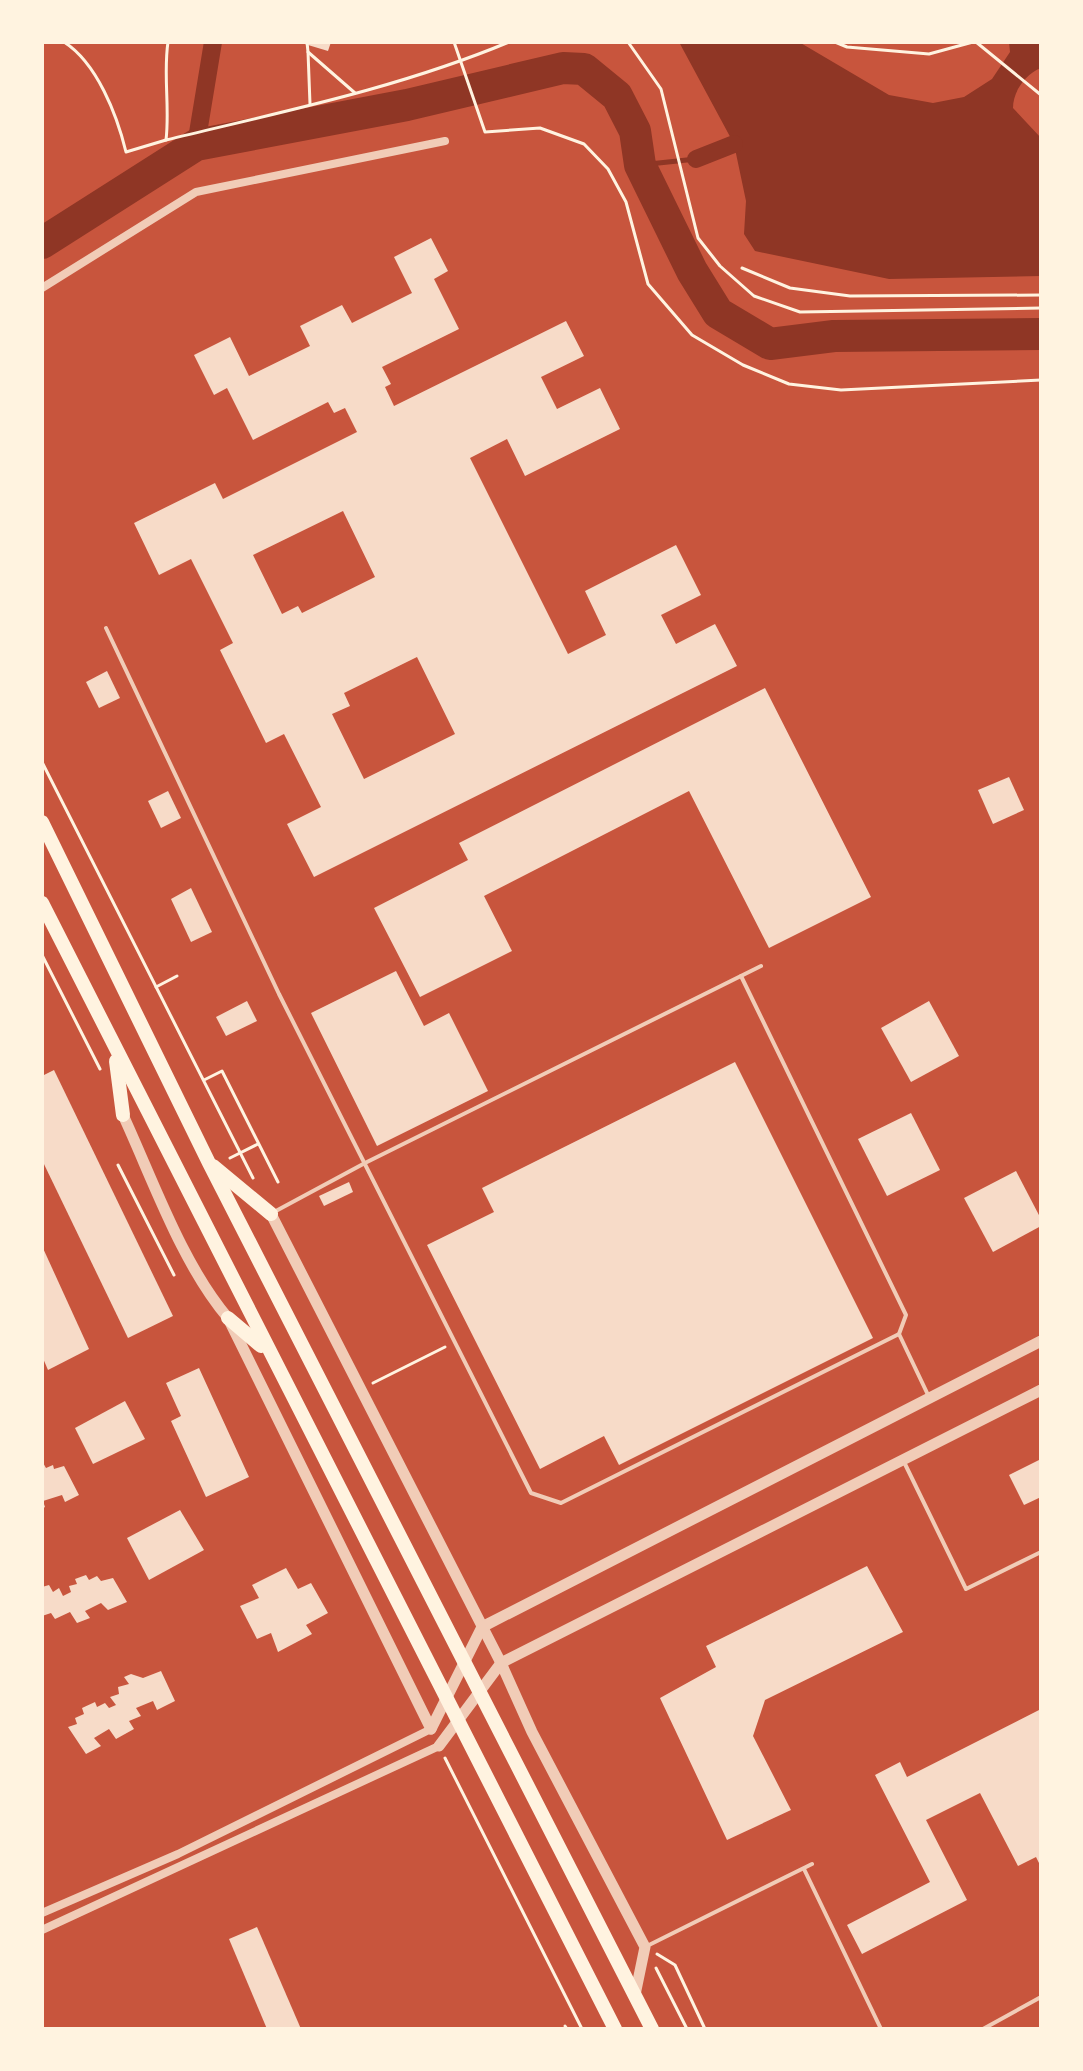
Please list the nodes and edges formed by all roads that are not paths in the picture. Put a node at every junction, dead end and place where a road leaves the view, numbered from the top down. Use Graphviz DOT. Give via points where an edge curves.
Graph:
graph roads {
  1 [pos="445,141"];
  2 [pos="42,288"];
  3 [pos="106,628"];
  4 [pos="42,822"];
  5 [pos="42,903"];
  6 [pos="761,966"];
  7 [pos="741,976"];
  8 [pos="115,1049"];
  9 [pos="123,1115"];
  10 [pos="209,1163"];
  11 [pos="365,1163"];
  12 [pos="271,1214"];
  13 [pos="228,1318"];
  14 [pos="899,1334"];
  15 [pos="1041,1341"];
  16 [pos="267,1351"];
  17 [pos="1041,1390"];
  18 [pos="930,1398"];
  19 [pos="902,1460"];
  20 [pos="1041,1552"];
  21 [pos="482,1627"];
  22 [pos="501,1663"];
  23 [pos="466,1665"];
  24 [pos="481,1692"];
  25 [pos="448,1698"];
  26 [pos="460,1719"];
  27 [pos="431,1729"];
  28 [pos="439,1746"];
  29 [pos="812,1864"];
  30 [pos="804,1869"];
  31 [pos="42,1913"];
  32 [pos="42,1930"];
  33 [pos="645,1947"];
  34 [pos="635,1995"];
  35 [pos="1041,1997"];
  36 [pos="615,2029"];
  37 [pos="652,2029"];
  38 [pos="881,2029"];
  39 [pos="983,2029"];
  1 -- 2 [label="street" via="196,192"];
  3 -- 11 [label="lane"];
  4 -- 10 [label="main road"];
  5 -- 8 [label="main road"];
  6 -- 7 [label="lane"];
  7 -- 11 [label="lane"];
  7 -- 14 [label="lane" via="906,1315"];
  8 -- 9 [label="main road"];
  8 -- 16 [label="main road"];
  9 -- 13 [label="street" via="212,1299"];
  10 -- 12 [label="main road"];
  10 -- 23 [label="main road"];
  11 -- 12 [label="lane"];
  11 -- 14 [label="lane" via="531,1493 561,1503"];
  12 -- 21 [label="street"];
  13 -- 16 [label="main road"];
  13 -- 27 [label="street"];
  14 -- 18 [label="lane"];
  15 -- 18 [label="street"];
  16 -- 25 [label="main road"];
  17 -- 19 [label="street"];
  18 -- 21 [label="street"];
  19 -- 20 [label="lane" via="966,1589"];
  19 -- 22 [label="street"];
  21 -- 22 [label="street"];
  21 -- 23 [label="street"];
  22 -- 24 [label="street"];
  22 -- 33 [label="street"];
  23 -- 24 [label="main road"];
  23 -- 25 [label="street"];
  24 -- 26 [label="street"];
  24 -- 34 [label="main road"];
  25 -- 26 [label="main road"];
  25 -- 27 [label="street"];
  26 -- 28 [label="street"];
  26 -- 36 [label="main road"];
  27 -- 31 [label="street" via="178,1854"];
  28 -- 32 [label="street"];
  29 -- 30 [label="lane"];
  30 -- 33 [label="lane"];
  30 -- 38 [label="lane"];
  33 -- 34 [label="street"];
  34 -- 37 [label="main road"];
  35 -- 39 [label="lane"];
}
